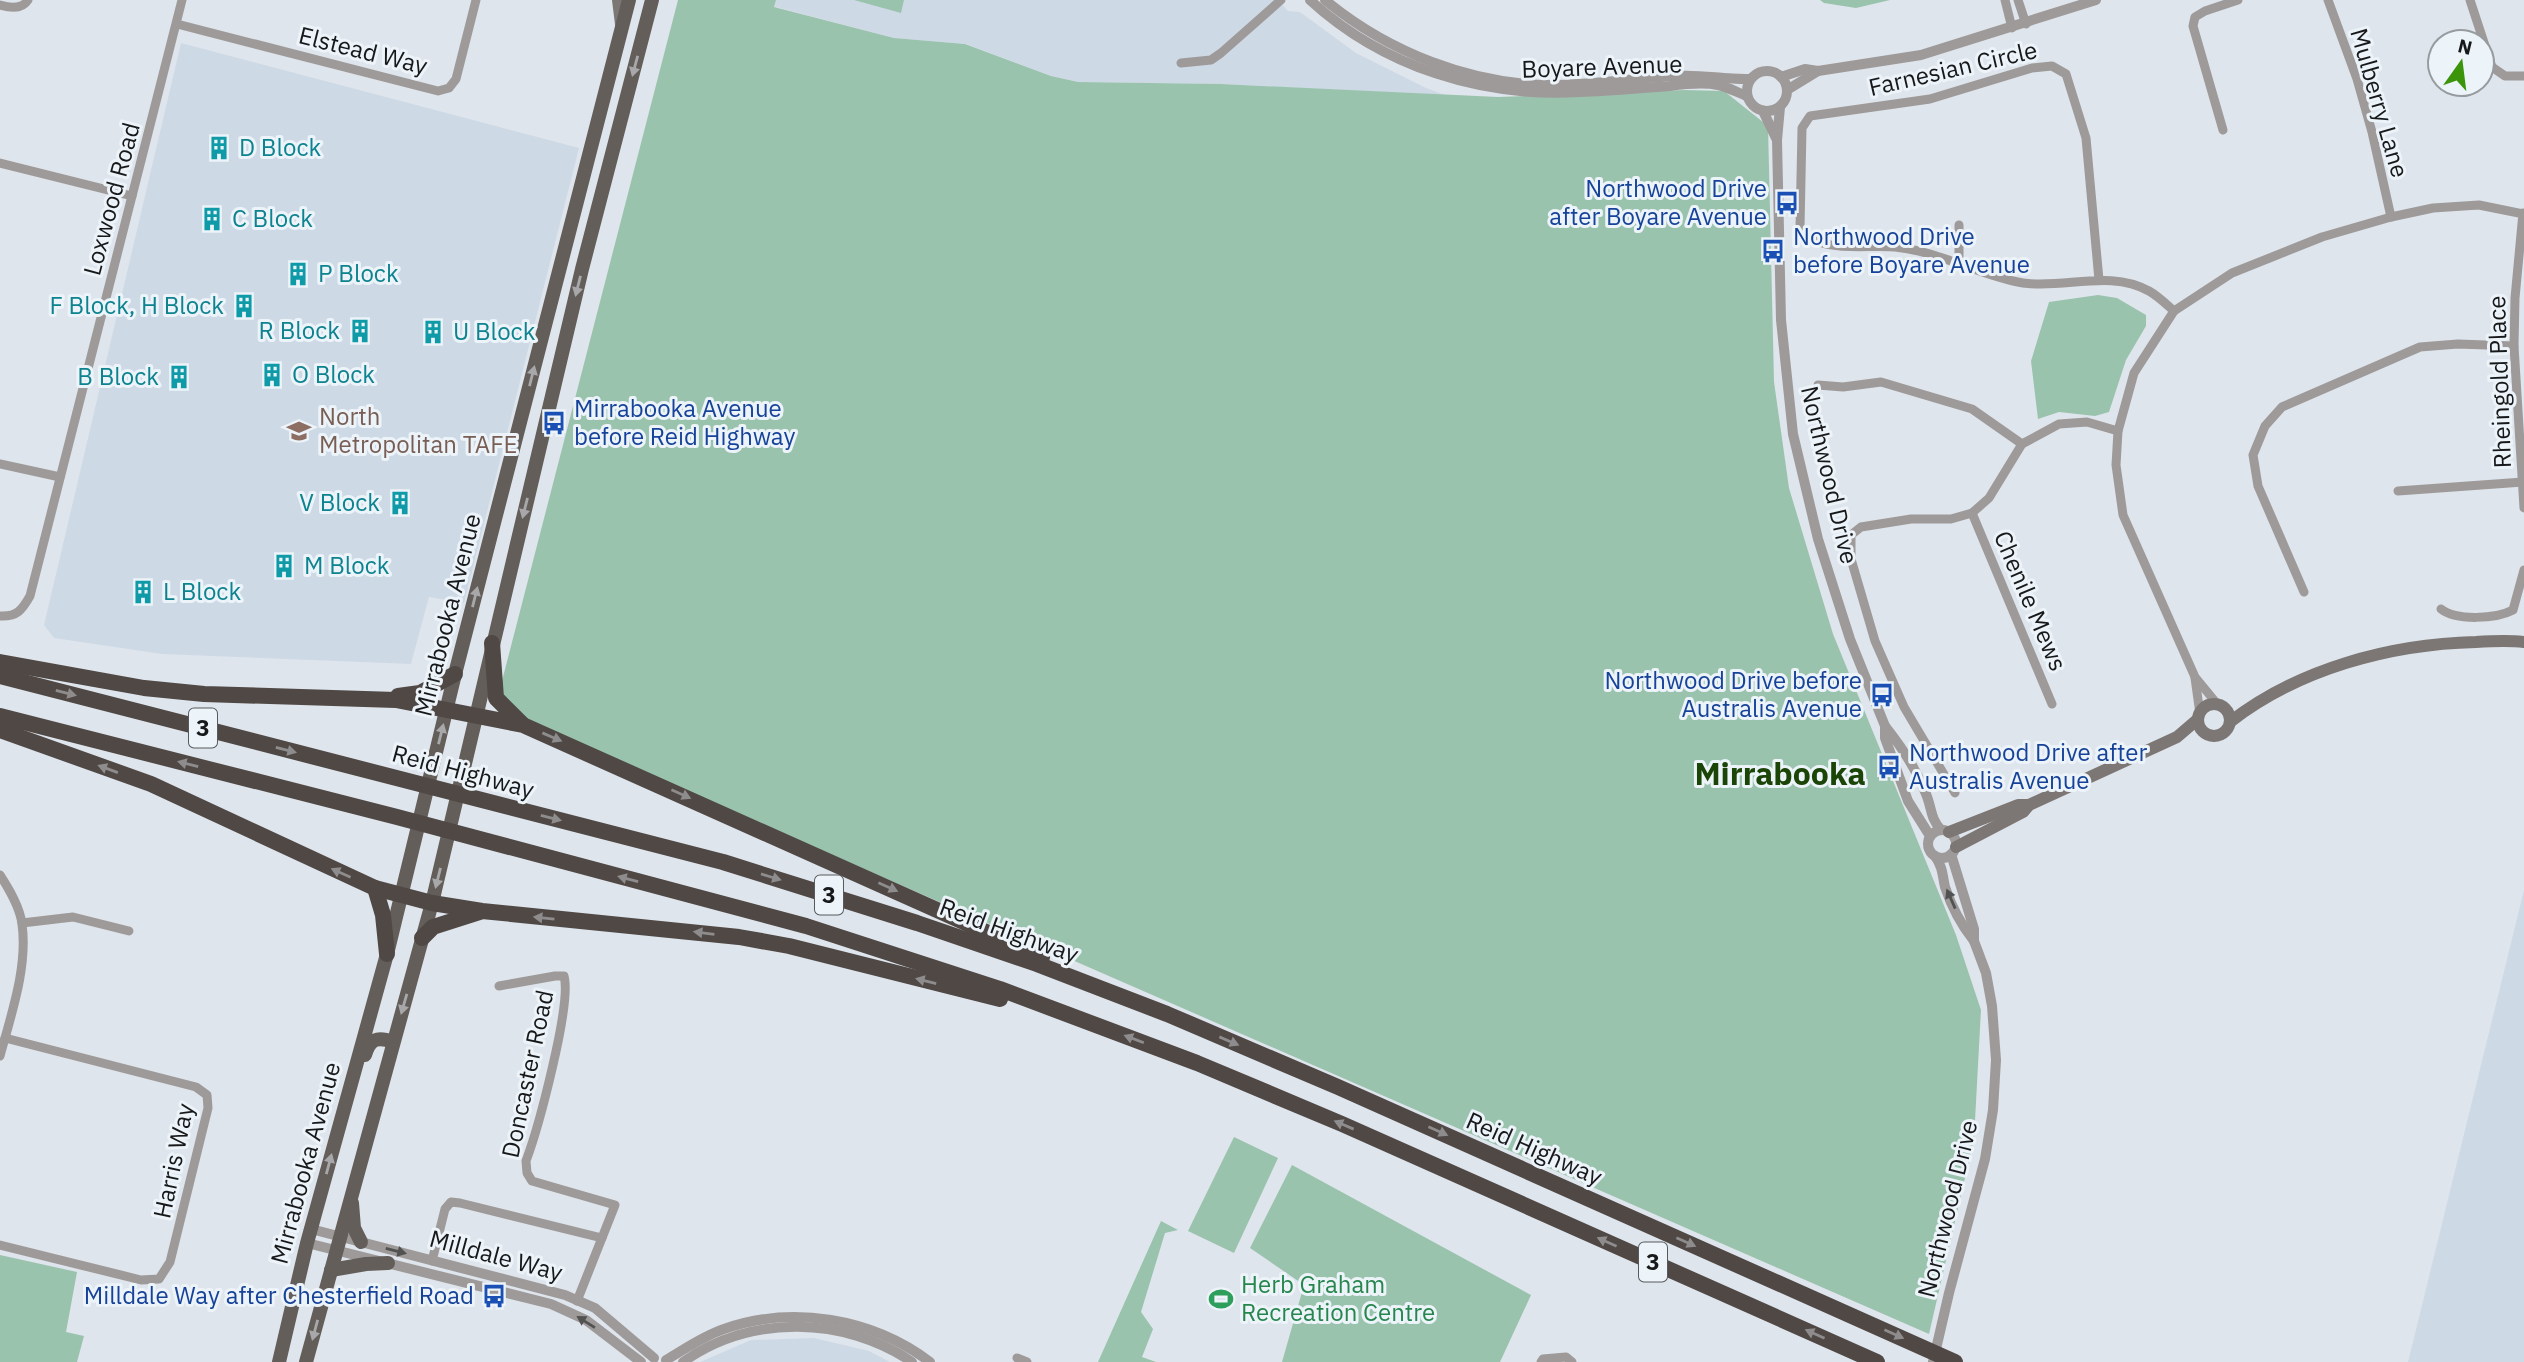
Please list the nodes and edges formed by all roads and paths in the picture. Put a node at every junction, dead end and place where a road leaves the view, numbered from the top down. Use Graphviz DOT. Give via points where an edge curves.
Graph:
graph roads {
  1 [pos="28,0"];
  2 [pos="183,0"];
  3 [pos="476,0"];
  4 [pos="618,0"];
  5 [pos="629,0"];
  6 [pos="652,0"];
  7 [pos="1281,0"];
  8 [pos="1310,0"];
  9 [pos="1325,0"];
  10 [pos="2005,0"];
  11 [pos="2018,0"];
  12 [pos="2096,0"];
  13 [pos="2238,0"];
  14 [pos="2328,0"];
  15 [pos="2470,0"];
  16 [pos="0,5"];
  17 [pos="2026,23"];
  18 [pos="177,24"];
  19 [pos="2012,28"];
  20 [pos="621,32"];
  21 [pos="1181,63"];
  22 [pos="1818,72"];
  23 [pos="2524,76"];
  24 [pos="1780,77"];
  25 [pos="1750,79"];
  26 [pos="1787,90"];
  27 [pos="1747,96"];
  28 [pos="1780,107"];
  29 [pos="1763,111"];
  30 [pos="2223,130"];
  31 [pos="1777,140"];
  32 [pos="0,163"];
  33 [pos="584,173"];
  34 [pos="606,179"];
  35 [pos="132,197"];
  36 [pos="2524,213"];
  37 [pos="2390,217"];
  38 [pos="1959,225"];
  39 [pos="1959,264"];
  40 [pos="2099,281"];
  41 [pos="2174,311"];
  42 [pos="2514,346"];
  43 [pos="1818,385"];
  44 [pos="2118,430"];
  45 [pos="2022,444"];
  46 [pos="0,464"];
  47 [pos="60,477"];
  48 [pos="2523,482"];
  49 [pos="2398,491"];
  50 [pos="2524,508"];
  51 [pos="1972,513"];
  52 [pos="2524,570"];
  53 [pos="2304,592"];
  54 [pos="2441,609"];
  55 [pos="0,616"];
  56 [pos="2524,642"];
  57 [pos="492,643"];
  58 [pos="0,662"];
  59 [pos="455,674"];
  60 [pos="0,676"];
  61 [pos="2195,677"];
  62 [pos="371,698"];
  63 [pos="2253,703"];
  64 [pos="2052,704"];
  65 [pos="2221,706"];
  66 [pos="447,710"];
  67 [pos="0,716"];
  68 [pos="476,716"];
  69 [pos="2199,717"];
  70 [pos="2230,722"];
  71 [pos="523,725"];
  72 [pos="1885,726"];
  73 [pos="0,730"];
  74 [pos="2205,733"];
  75 [pos="2177,737"];
  76 [pos="1955,793"];
  77 [pos="2029,805"];
  78 [pos="1945,831"];
  79 [pos="1930,836"];
  80 [pos="1954,851"];
  81 [pos="1935,856"];
  82 [pos="0,875"];
  83 [pos="374,888"];
  84 [pos="401,896"];
  85 [pos="432,903"];
  86 [pos="482,911"];
  87 [pos="22,923"];
  88 [pos="129,931"];
  89 [pos="422,938"];
  90 [pos="1974,941"];
  91 [pos="387,954"];
  92 [pos="499,986"];
  93 [pos="1167,1014"];
  94 [pos="1087,1021"];
  95 [pos="5,1038"];
  96 [pos="393,1042"];
  97 [pos="0,1056"];
  98 [pos="346,1102"];
  99 [pos="352,1191"];
  100 [pos="309,1236"];
  101 [pos="602,1238"];
  102 [pos="360,1242"];
  103 [pos="338,1244"];
  104 [pos="0,1245"];
  105 [pos="432,1261"];
  106 [pos="388,1263"];
  107 [pos="331,1270"];
  108 [pos="577,1300"];
  109 [pos="739,1329"];
  110 [pos="901,1350"];
  111 [pos="1017,1358"];
  112 [pos="650,1360"];
  113 [pos="667,1361"];
  114 [pos="279,1362"];
  115 [pos="306,1362"];
  116 [pos="641,1362"];
  117 [pos="683,1362"];
  118 [pos="912,1362"];
  119 [pos="930,1362"];
  120 [pos="1027,1362"];
  121 [pos="1541,1362"];
  122 [pos="1572,1362"];
  123 [pos="1877,1362"];
  124 [pos="1933,1362"];
  125 [pos="1955,1362"];
  1 -- 16 [label="street" via="16,8"];
  2 -- 18 [label="street, Loxwood Road"];
  3 -- 18 [label="street, Elstead Way" via="456,79 449,88 438,91"];
  4 -- 20 [label="main road"];
  5 -- 20 [label="main road, Mirrabooka Avenue"];
  6 -- 34 [label="main road, Mirrabooka Avenue, one-way"];
  7 -- 21 [label="street" via="1211,60"];
  8 -- 27 [label="street, Boyare Avenue" via="1377,47 1429,72 1481,87 1545,94 1717,85"];
  9 -- 25 [label="street, Boyare Avenue" via="1406,51 1490,78 1554,85 1678,75"];
  10 -- 19 [label="street"];
  11 -- 17 [label="street"];
  12 -- 17 [label="street"];
  13 -- 30 [label="street" via="2205,11 2195,17 2193,26"];
  14 -- 37 [label="street, Mulberry Lane" via="2357,79"];
  15 -- 23 [label="street" via="2492,68 2505,76"];
  17 -- 19 [label="street"];
  18 -- 35 [label="street, Loxwood Road"];
  19 -- 22 [label="street" via="1921,55"];
  20 -- 33 [label="main road, Mirrabooka Avenue"];
  22 -- 24 [label="street" via="1805,69"];
  22 -- 26 [label="street"];
  24 -- 25 [label="street" via="1766,72"];
  24 -- 26 [label="street"];
  25 -- 27 [label="street"];
  26 -- 28 [label="street"];
  27 -- 29 [label="street"];
  28 -- 29 [label="street"];
  28 -- 31 [label="street, Northwood Drive"];
  29 -- 31 [label="street, Northwood Drive"];
  31 -- 72 [label="street, Northwood Drive" via="1781,320 1793,435 1818,539 1850,639"];
  32 -- 35 [label="street"];
  33 -- 34 [label="main road"];
  59 -- 33 [label="main road, Mirrabooka Avenue, one-way"];
  34 -- 57 [label="main road, Mirrabooka Avenue, one-way"];
  35 -- 47 [label="street, Loxwood Road"];
  36 -- 37 [label="street" via="2479,205"];
  36 -- 42 [label="street, Rheingold Place"];
  37 -- 41 [label="street" via="2232,272"];
  38 -- 39 [label="street"];
  39 -- 40 [label="street, Farnesian Circle" via="2025,283"];
  39 -- 40 [label="street, Farnesian Circle" via="1904,248 1828,246 1808,239 1800,228 1802,128 1810,116 1930,99 2052,66 2066,74 2086,138"];
  40 -- 41 [label="street, Farnesian Circle" via="2120,280 2149,291"];
  41 -- 44 [label="street" via="2134,373"];
  42 -- 48 [label="street, Rheingold Place"];
  42 -- 53 [label="street" via="2420,347 2282,407 2265,426 2253,455 2258,486"];
  43 -- 45 [label="street" via="1881,382 1972,409"];
  44 -- 45 [label="street" via="2087,422 2059,424"];
  44 -- 61 [label="street" via="2116,465 2123,515"];
  45 -- 51 [label="street" via="1989,498"];
  46 -- 47 [label="street"];
  47 -- 55 [label="street, Loxwood Road" via="30,596 15,615"];
  48 -- 49 [label="street"];
  48 -- 50 [label="street, Rheingold Place"];
  51 -- 64 [label="street, Chenile Mews"];
  51 -- 76 [label="street" via="1861,527 1851,535 1850,549 1875,641 1904,707"];
  52 -- 54 [label="street" via="2513,610 2500,617 2449,615"];
  56 -- 63 [label="main road" via="2446,642 2396,650 2344,663"];
  57 -- 68 [label="main road, Mirrabooka Avenue"];
  57 -- 71 [label="highway" via="496,698"];
  58 -- 62 [label="highway" via="168,691"];
  59 -- 62 [label="highway" via="420,693"];
  59 -- 66 [label="main road, Mirrabooka Avenue"];
  60 -- 93 [label="highway, Reid Highway / 3, one-way" via="723,862 1037,964"];
  61 -- 65 [label="street"];
  61 -- 69 [label="street"];
  62 -- 66 [label="highway"];
  63 -- 65 [label="main road"];
  63 -- 70 [label="main road"];
  65 -- 69 [label="main road" via="2207,706"];
  65 -- 70 [label="main road"];
  66 -- 68 [label="highway"];
  84 -- 66 [label="main road, Mirrabooka Avenue, one-way"];
  94 -- 67 [label="highway, 3, one-way" via="806,926"];
  68 -- 71 [label="highway"];
  68 -- 85 [label="main road, Mirrabooka Avenue, one-way"];
  69 -- 74 [label="main road"];
  69 -- 75 [label="main road"];
  70 -- 74 [label="main road" via="2221,735"];
  71 -- 93 [label="highway, one-way"];
  72 -- 78 [label="street, Northwood Drive" via="1923,789 1932,819"];
  72 -- 79 [label="street, Northwood Drive" via="1885,738 1908,801"];
  83 -- 73 [label="highway, one-way" via="150,784"];
  74 -- 75 [label="main road"];
  75 -- 77 [label="main road"];
  77 -- 78 [label="main road"];
  77 -- 80 [label="main road"];
  78 -- 79 [label="street"];
  78 -- 80 [label="street" via="1955,838"];
  79 -- 81 [label="street" via="1928,845"];
  80 -- 81 [label="street" via="1943,858"];
  80 -- 90 [label="street, Northwood Drive"];
  90 -- 81 [label="street, Northwood Drive, one-way" via="1955,909"];
  82 -- 87 [label="street"];
  83 -- 84 [label="highway"];
  83 -- 91 [label="highway" via="383,915"];
  84 -- 85 [label="highway"];
  84 -- 91 [label="main road, Mirrabooka Avenue"];
  85 -- 86 [label="highway"];
  85 -- 89 [label="main road, Mirrabooka Avenue"];
  86 -- 89 [label="highway" via="433,928"];
  94 -- 86 [label="highway, one-way" via="739,937"];
  87 -- 88 [label="street" via="73,917"];
  87 -- 95 [label="street" via="20,974"];
  89 -- 96 [label="main road, Mirrabooka Avenue, one-way"];
  90 -- 124 [label="street, Northwood Drive" via="1992,1006 1993,1110 1985,1159"];
  91 -- 98 [label="main road, Mirrabooka Avenue"];
  92 -- 101 [label="street, Doncaster Road" via="565,976 561,1028 526,1161 527,1173 532,1181 615,1205"];
  93 -- 125 [label="highway, Reid Highway / 3, one-way"];
  123 -- 94 [label="highway, 3, one-way" via="1342,1124"];
  95 -- 97 [label="street"];
  95 -- 104 [label="street, Harris Way" via="196,1087 207,1095 208,1108 170,1262 159,1279 141,1280"];
  96 -- 98 [label="main road" via="380,1038 370,1042"];
  96 -- 99 [label="main road, Mirrabooka Avenue"];
  100 -- 98 [label="main road, Mirrabooka Avenue, one-way"];
  99 -- 102 [label="main road" via="354,1228"];
  99 -- 103 [label="main road, Mirrabooka Avenue"];
  100 -- 103 [label="street, Milldale Way"];
  100 -- 114 [label="main road, Mirrabooka Avenue"];
  101 -- 105 [label="street" via="451,1202 445,1209"];
  101 -- 108 [label="street, Doncaster Road"];
  102 -- 103 [label="street, Milldale Way"];
  102 -- 105 [label="street, Milldale Way, one-way"];
  103 -- 106 [label="street, Milldale Way"];
  103 -- 107 [label="main road, Mirrabooka Avenue"];
  105 -- 108 [label="street, Milldale Way"];
  106 -- 107 [label="main road"];
  116 -- 106 [label="street, Milldale Way, one-way" via="586,1320 551,1304"];
  107 -- 115 [label="main road, Mirrabooka Avenue, one-way"];
  108 -- 112 [label="street, Milldale Way" via="595,1308"];
  109 -- 110 [label="street" via="776,1318 821,1318 859,1326"];
  109 -- 113 [label="street" via="705,1338"];
  109 -- 117 [label="street"];
  110 -- 118 [label="street"];
  110 -- 119 [label="street"];
  111 -- 120 [label="street"];
  112 -- 113 [label="street"];
  121 -- 122 [label="street" via="1566,1357"];
}
